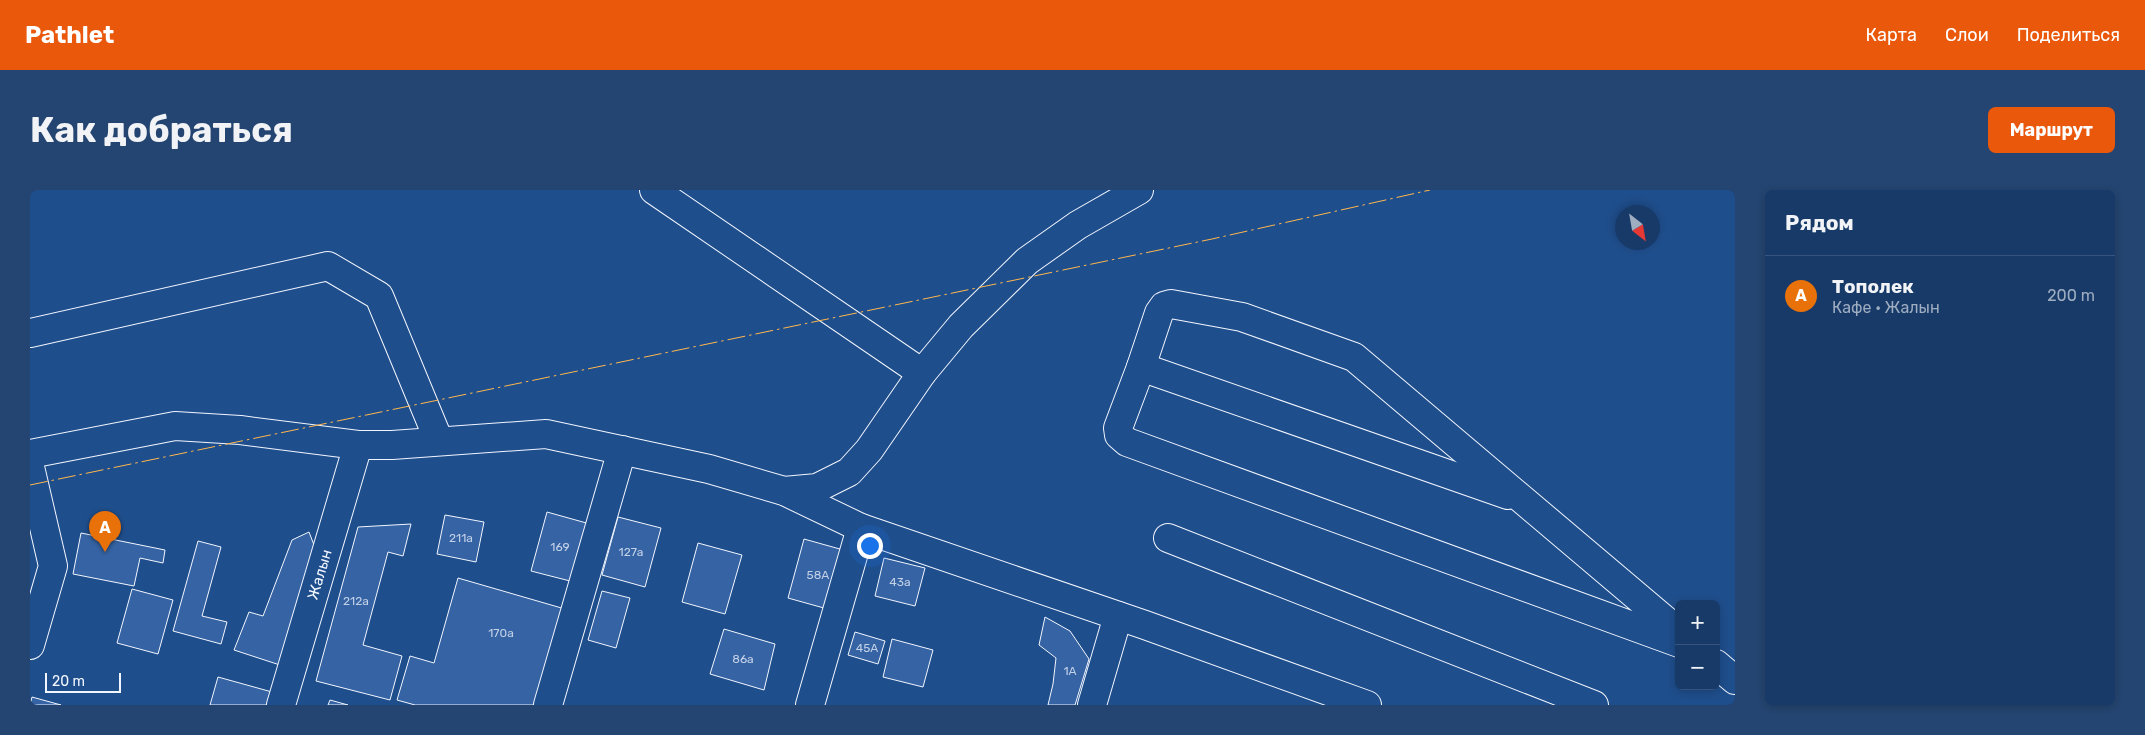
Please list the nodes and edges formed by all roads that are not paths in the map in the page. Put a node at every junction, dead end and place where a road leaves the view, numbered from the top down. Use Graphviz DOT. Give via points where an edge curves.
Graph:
graph roads {
  1 [pos="654,190"];
  2 [pos="1139,190"];
  3 [pos="30,332"];
  4 [pos="1141,367"];
  5 [pos="922,373"];
  6 [pos="438,441"];
  7 [pos="358,445"];
  8 [pos="622,450"];
  9 [pos="30,454"];
  10 [pos="30,467"];
  11 [pos="784,491"];
  12 [pos="1523,500"];
  13 [pos="861,528"];
  14 [pos="1168,538"];
  15 [pos="1118,616"];
  16 [pos="1675,629"];
  17 [pos="1675,642"];
  18 [pos="30,645"];
  19 [pos="1720,667"];
  20 [pos="1735,680"];
  21 [pos="281,705"];
  22 [pos="548,705"];
  23 [pos="810,705"];
  24 [pos="1092,705"];
  25 [pos="1367,705"];
  26 [pos="1594,705"];
  1 -- 5 [label="street"];
  2 -- 5 [label="street" via="1078,225 1027,261 961,326"];
  3 -- 6 [label="street" via="328,266 379,296"];
  4 -- 12 [label="street"];
  4 -- 12 [label="street" via="1164,306 1172,304 1242,317 1354,357"];
  4 -- 17 [label="street" via="1118,428 1119,435 1127,442"];
  5 -- 11 [label="street" via="869,450 849,472 818,488"];
  6 -- 7 [label="street"];
  6 -- 8 [label="street" via="546,434"];
  7 -- 9 [label="street" via="240,430 175,426"];
  7 -- 21 [label="street, Жалын"];
  8 -- 11 [label="street" via="708,469"];
  8 -- 22 [label="street"];
  10 -- 18 [label="street" via="53,566"];
  11 -- 13 [label="street"];
  12 -- 16 [label="street"];
  13 -- 15 [label="street"];
  13 -- 23 [label="street"];
  14 -- 26 [label="street"];
  15 -- 24 [label="street"];
  15 -- 25 [label="street"];
  19 -- 20 [label="street"];
}
